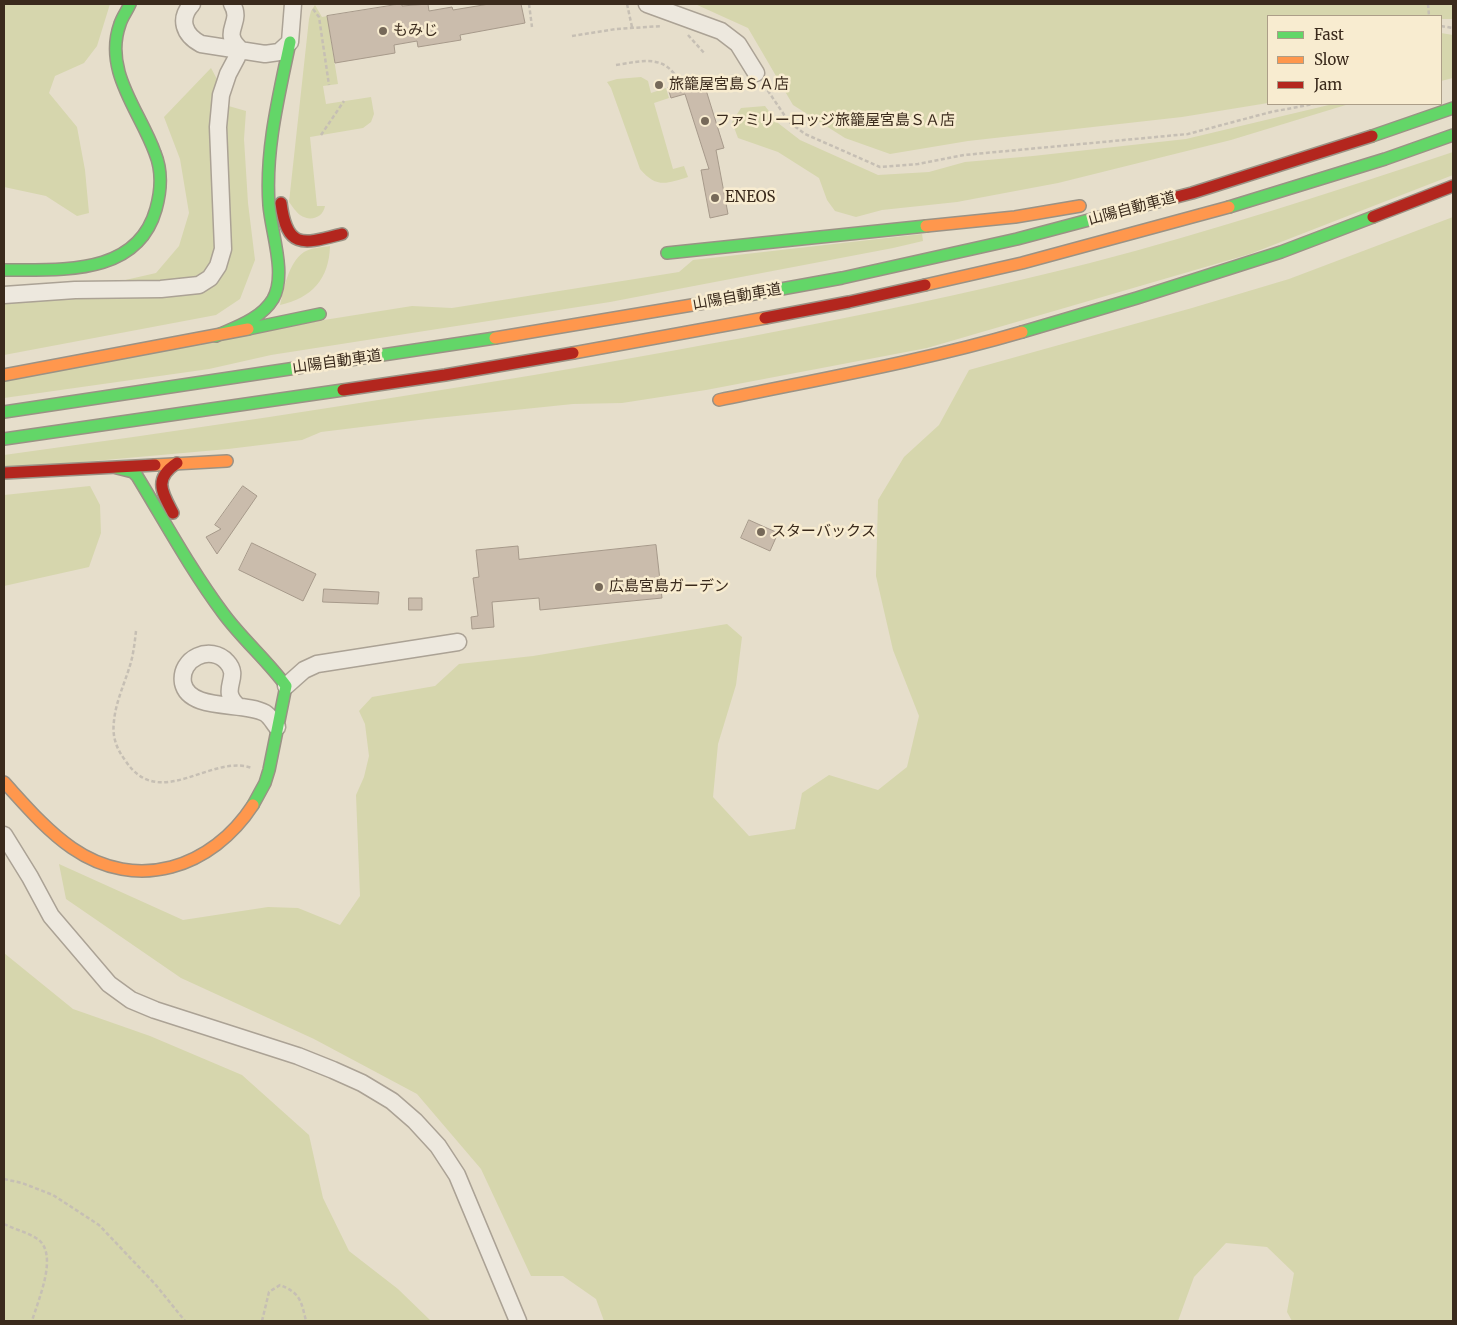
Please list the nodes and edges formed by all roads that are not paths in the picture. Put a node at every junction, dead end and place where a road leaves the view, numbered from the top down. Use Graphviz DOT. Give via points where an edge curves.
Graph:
graph roads {
  1 [pos="130,4"];
  2 [pos="192,4"];
  3 [pos="232,4"];
  4 [pos="293,4"];
  5 [pos="647,4"];
  6 [pos="290,42"];
  7 [pos="239,53"];
  8 [pos="756,73"];
  9 [pos="1453,108"];
  10 [pos="285,123"];
  11 [pos="1385,132"];
  12 [pos="1453,135"];
  13 [pos="1247,164"];
  14 [pos="1453,186"];
  15 [pos="280,195"];
  16 [pos="1093,203"];
  17 [pos="342,234"];
  18 [pos="667,253"];
  19 [pos="4,270"];
  20 [pos="4,295"];
  21 [pos="320,314"];
  22 [pos="216,336"];
  23 [pos="4,374"];
  24 [pos="719,400"];
  25 [pos="4,412"];
  26 [pos="4,439"];
  27 [pos="227,461"];
  28 [pos="177,463"];
  29 [pos="117,468"];
  30 [pos="4,473"];
  31 [pos="188,540"];
  32 [pos="196,553"];
  33 [pos="458,642"];
  34 [pos="286,686"];
  35 [pos="238,706"];
  36 [pos="277,727"];
  37 [pos="4,782"];
  38 [pos="4,835"];
  39 [pos="518,1321"];
  1 -- 19 [label="main road" via="116,38 115,60 122,84 156,154 159,201 152,220 141,238 110,261 80,267"];
  2 -- 7 [label="street" via="184,15 184,25 192,39"];
  3 -- 7 [label="street" via="236,15 231,37"];
  4 -- 6 [label="street"];
  5 -- 8 [label="street" via="721,31 738,44"];
  6 -- 7 [label="street" via="279,52 271,54"];
  6 -- 10 [label="main road"];
  6 -- 22 [label="main road" via="276,114 269,178 278,287 264,311"];
  7 -- 20 [label="street" via="221,95 218,127 223,248 218,266 210,278 199,285 161,289"];
  9 -- 11 [label="main road, 山陽自動車道"];
  11 -- 13 [label="main road" via="1320,144"];
  11 -- 25 [label="main road, 山陽自動車道" via="1192,193 1017,239 842,278 441,347"];
  12 -- 26 [label="main road, 山陽自動車道" via="1192,218 1022,264 849,302 445,375"];
  14 -- 24 [label="main road" via="1281,252 994,340"];
  15 -- 17 [label="main road" via="282,219 292,237 311,242"];
  16 -- 18 [label="main road" via="1015,217"];
  21 -- 22 [label="main road"];
  22 -- 23 [label="main road"];
  27 -- 28 [label="main road"];
  28 -- 29 [label="main road"];
  28 -- 31 [label="main road" via="164,473 160,485"];
  29 -- 30 [label="main road"];
  29 -- 34 [label="main road" via="137,476 207,591"];
  32 -- 34 [label="main road" via="225,603 274,663"];
  33 -- 34 [label="street" via="317,664 304,670"];
  34 -- 36 [label="main road"];
  35 -- 36 [label="street" via="264,713"];
  36 -- 37 [label="main road" via="268,773 259,796 235,831 213,850 166,870 141,871 85,856 56,836"];
  38 -- 39 [label="street" via="51,916 109,984 131,1000 334,1070 392,1101 415,1121 438,1146 457,1175"];
}
